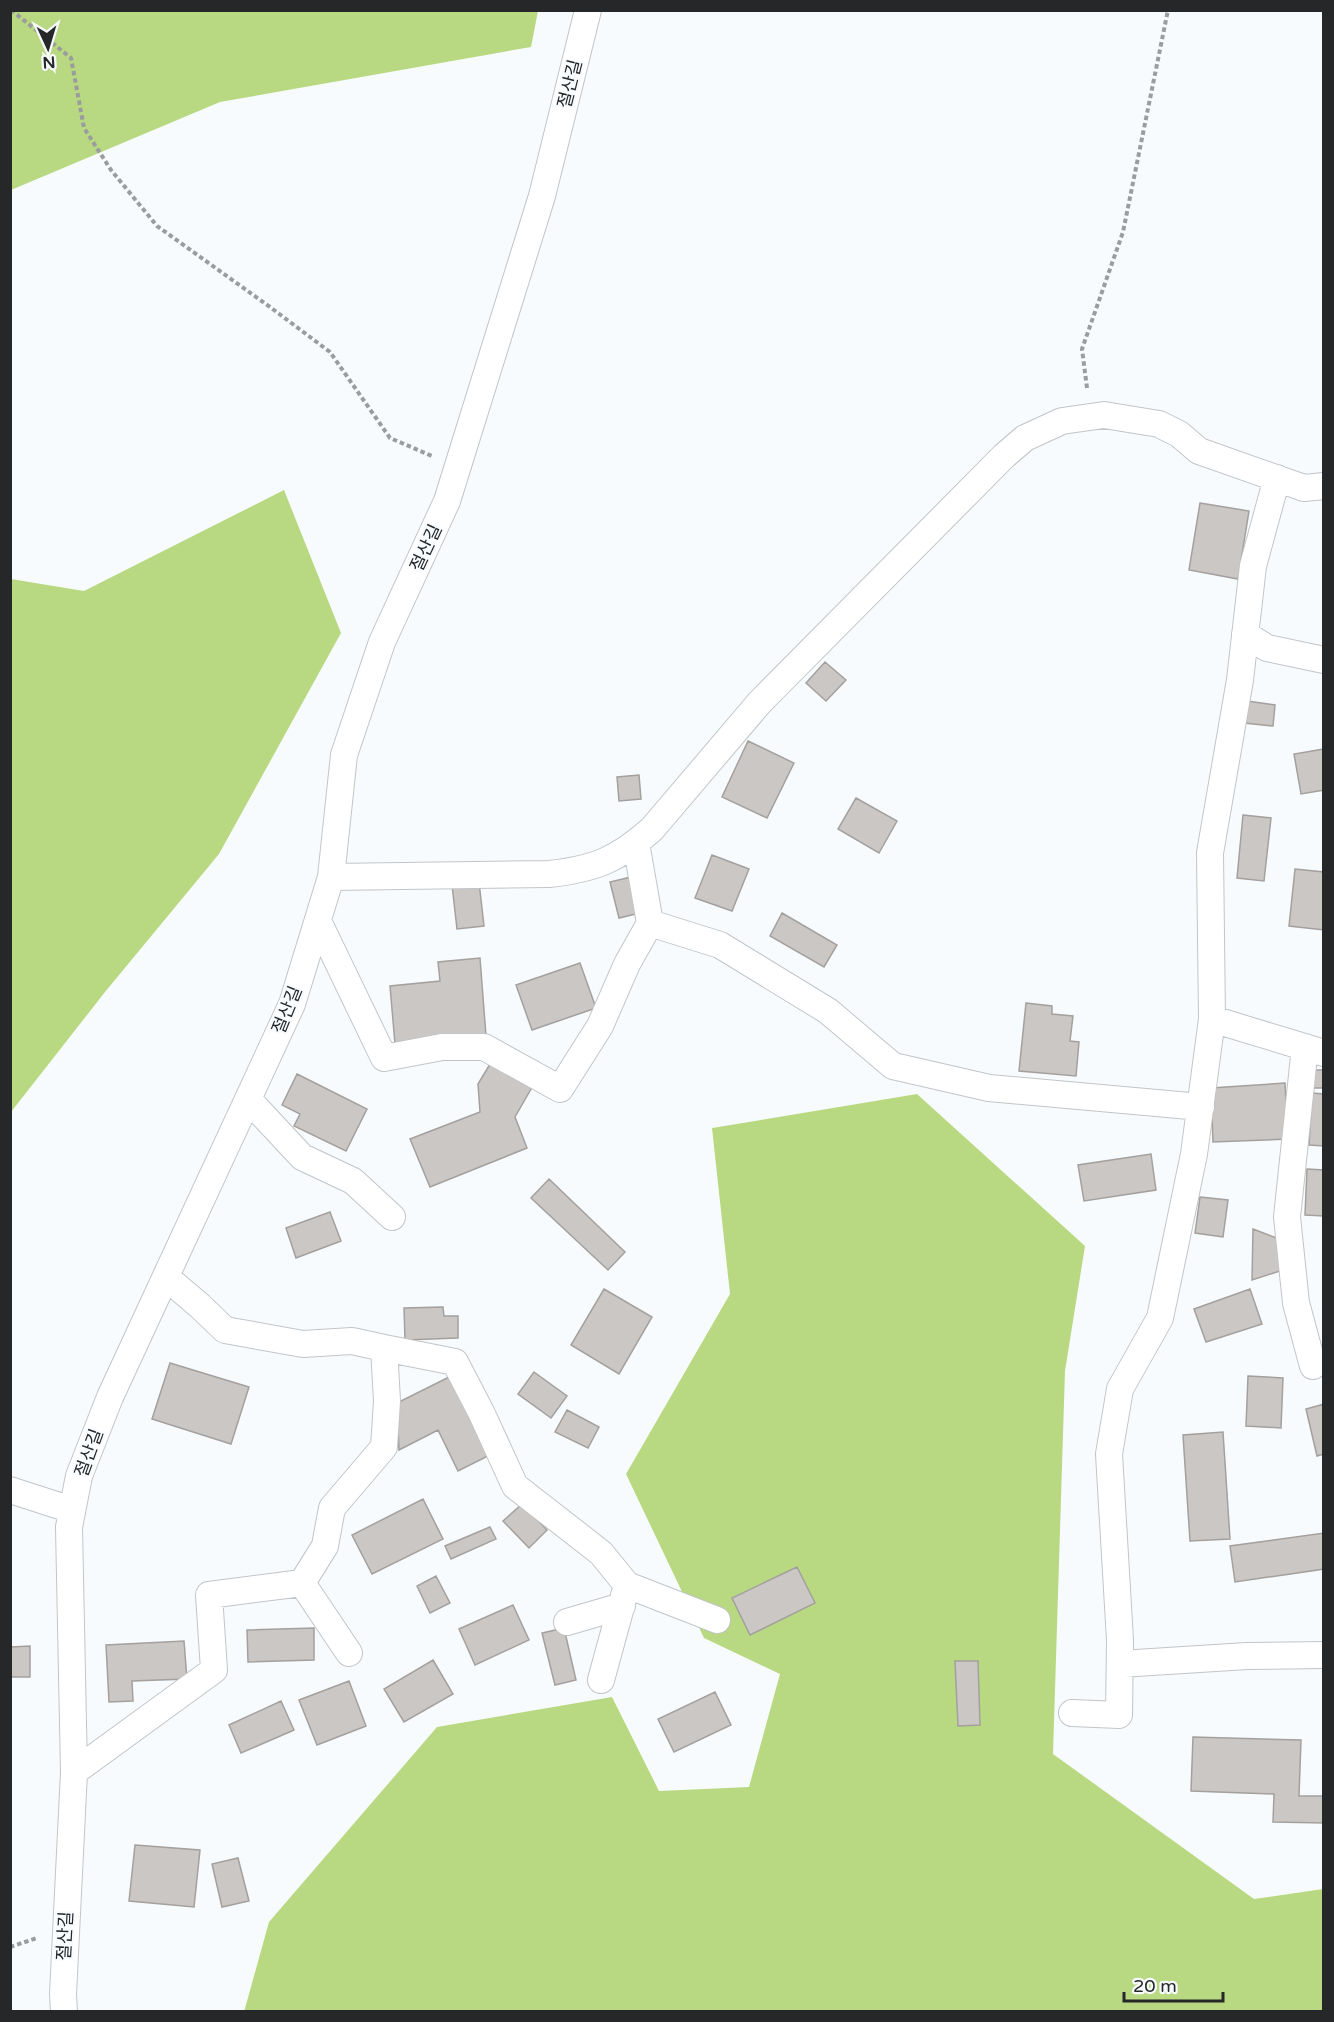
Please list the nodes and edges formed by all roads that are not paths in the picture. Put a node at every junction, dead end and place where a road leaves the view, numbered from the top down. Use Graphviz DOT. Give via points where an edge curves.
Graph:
graph roads {
  1 [pos="588,10"];
  2 [pos="1277,478"];
  3 [pos="1323,487"];
  4 [pos="1245,634"];
  5 [pos="1323,660"];
  6 [pos="636,843"];
  7 [pos="331,877"];
  8 [pos="318,921"];
  9 [pos="650,923"];
  10 [pos="1212,1019"];
  11 [pos="1314,1050"];
  12 [pos="248,1099"];
  13 [pos="1201,1107"];
  14 [pos="392,1217"];
  15 [pos="166,1277"];
  16 [pos="384,1348"];
  17 [pos="1313,1366"];
  18 [pos="10,1490"];
  19 [pos="72,1510"];
  20 [pos="302,1583"];
  21 [pos="624,1596"];
  22 [pos="717,1620"];
  23 [pos="567,1622"];
  24 [pos="348,1653"];
  25 [pos="1323,1655"];
  26 [pos="1120,1664"];
  27 [pos="601,1680"];
  28 [pos="1072,1713"];
  29 [pos="74,1772"];
  30 [pos="64,2012"];
  1 -- 7 [label="street, 절산길" via="543,196 447,501 382,642 344,755"];
  2 -- 3 [label="street" via="1304,488"];
  2 -- 4 [label="street" via="1253,566"];
  2 -- 6 [label="street" via="1199,451 1159,424 1104,415 1062,421 1025,438 760,702"];
  4 -- 5 [label="street" via="1267,648"];
  4 -- 10 [label="street" via="1210,853"];
  6 -- 7 [label="street" via="608,861 549,874"];
  6 -- 9 [label="street"];
  7 -- 8 [label="street, 절산길"];
  8 -- 9 [label="street" via="384,1058 442,1047 484,1047 560,1089 600,1026"];
  8 -- 12 [label="street, 절산길" via="292,1004"];
  9 -- 13 [label="street" via="720,945 828,1011 893,1066 989,1088"];
  10 -- 11 [label="street"];
  10 -- 13 [label="street"];
  11 -- 17 [label="street" via="1287,1217 1296,1303"];
  12 -- 14 [label="street" via="302,1156 353,1181"];
  12 -- 15 [label="street, 절산길"];
  13 -- 26 [label="street" via="1160,1318 1120,1389 1109,1454"];
  15 -- 16 [label="street" via="225,1330 303,1344 352,1341"];
  15 -- 19 [label="street, 절산길" via="87,1456"];
  16 -- 20 [label="street" via="384,1447 332,1508 325,1546"];
  16 -- 21 [label="street" via="455,1362 515,1486 601,1554"];
  18 -- 19 [label="street"];
  19 -- 29 [label="street, 절산길" via="69,1527"];
  20 -- 24 [label="street"];
  20 -- 29 [label="street" via="209,1595 214,1670"];
  21 -- 22 [label="street"];
  21 -- 23 [label="street"];
  21 -- 27 [label="street"];
  25 -- 26 [label="street"];
  26 -- 28 [label="street" via="1119,1715"];
  29 -- 30 [label="street, 절산길"];
}
